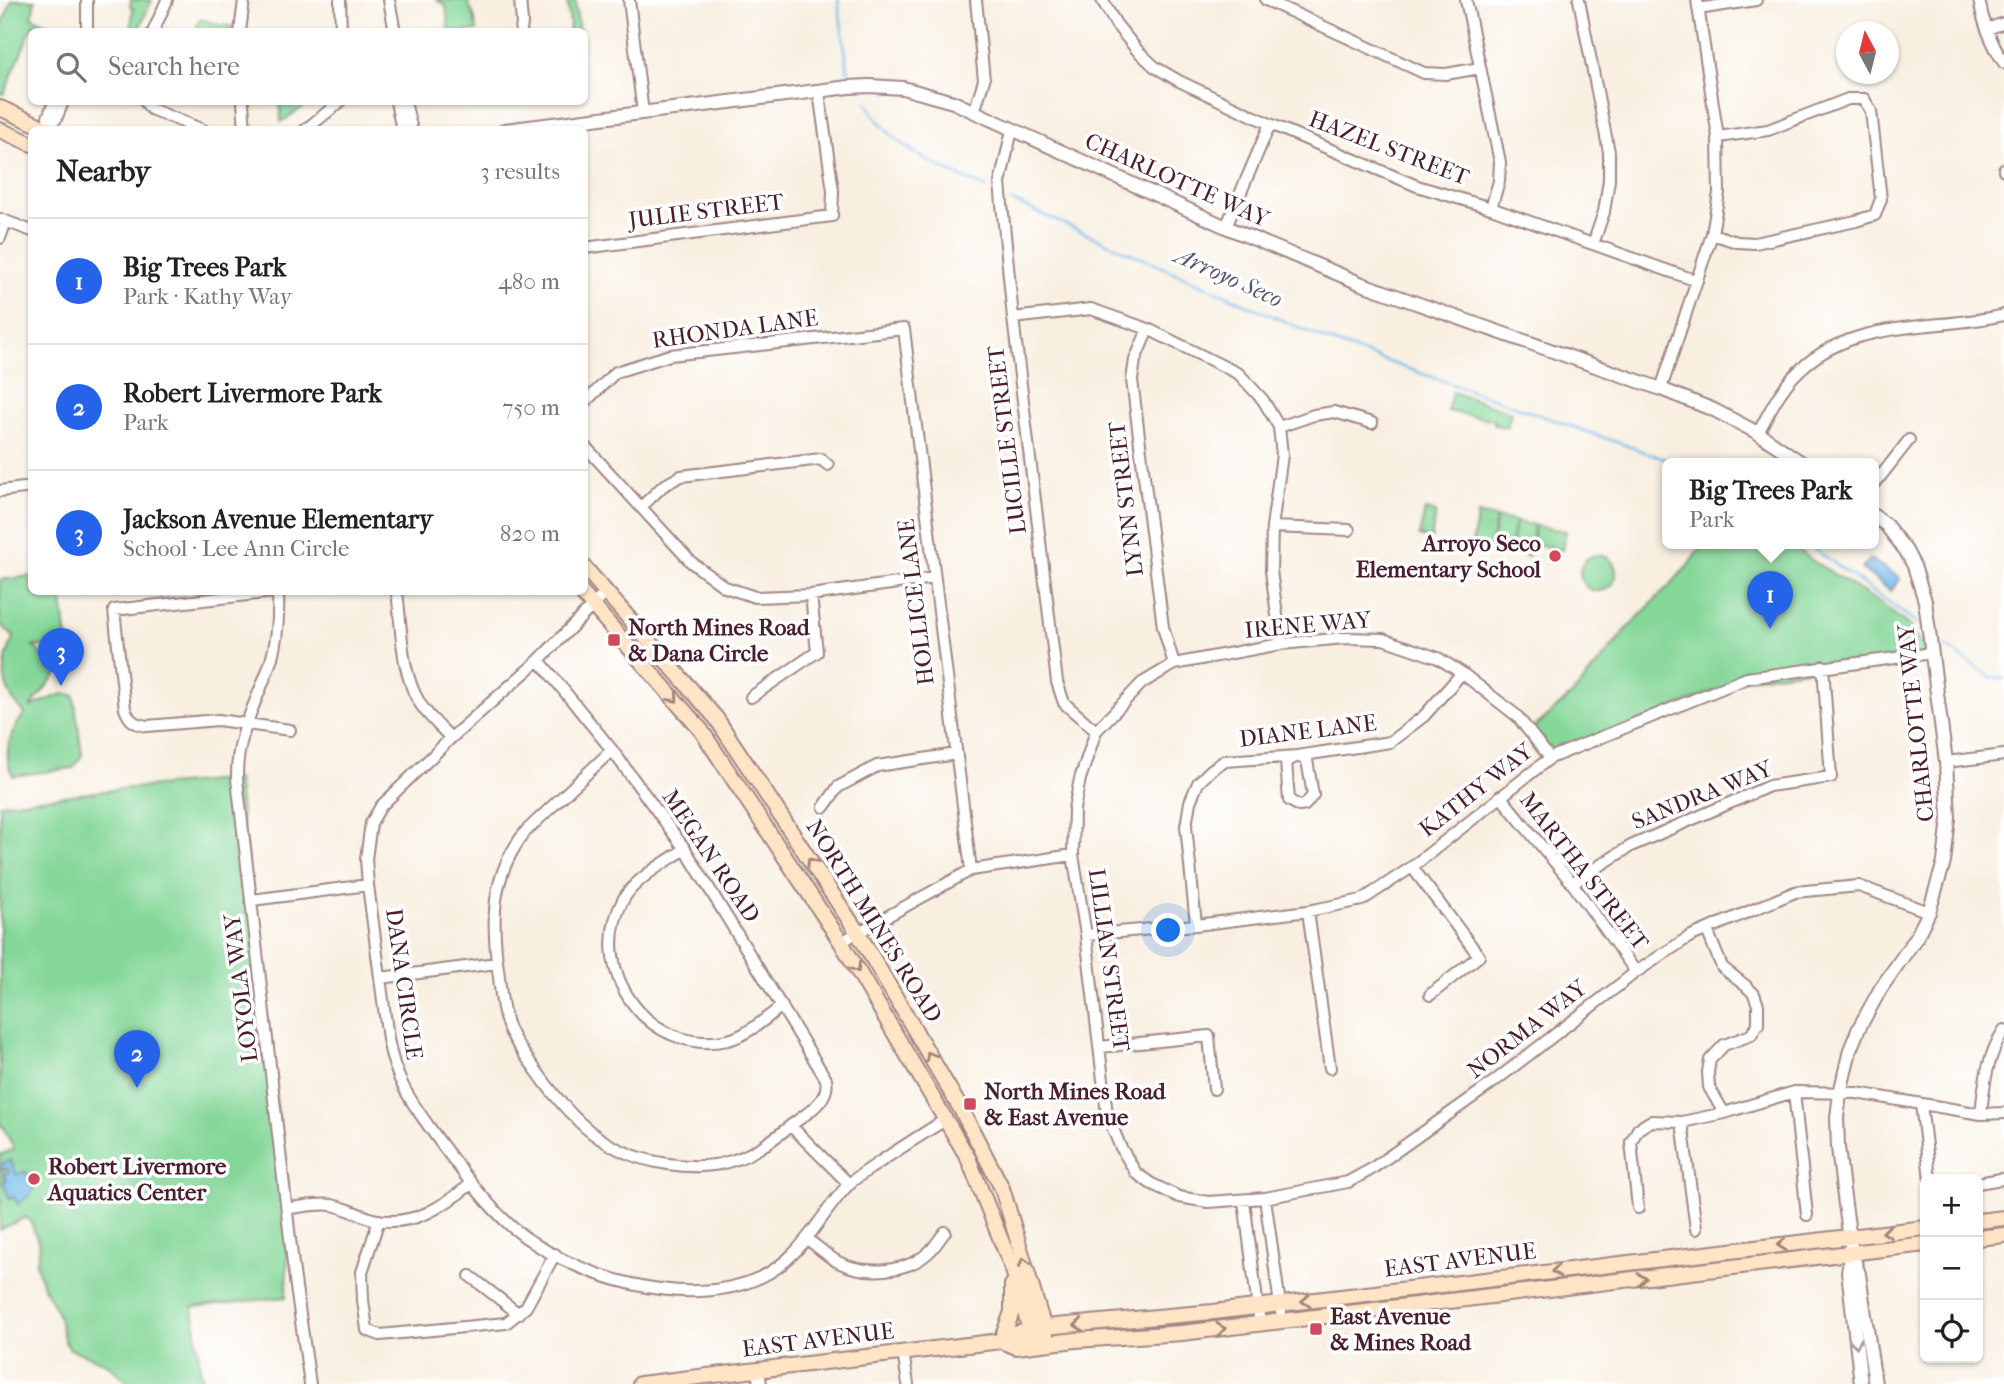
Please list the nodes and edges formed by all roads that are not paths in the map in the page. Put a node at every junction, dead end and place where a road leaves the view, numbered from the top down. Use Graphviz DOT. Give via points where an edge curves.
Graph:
graph roads {
  1 [pos="87,0"];
  2 [pos="167,0"];
  3 [pos="244,0"];
  4 [pos="340,0"];
  5 [pos="389,0"];
  6 [pos="520,0"];
  7 [pos="629,0"];
  8 [pos="976,0"];
  9 [pos="1102,0"];
  10 [pos="1266,0"];
  11 [pos="1465,0"];
  12 [pos="1579,0"];
  13 [pos="1756,0"];
  14 [pos="1979,0"];
  15 [pos="1697,5"];
  16 [pos="2004,23"];
  17 [pos="87,28"];
  18 [pos="155,28"];
  19 [pos="240,28"];
  20 [pos="341,28"];
  21 [pos="394,28"];
  22 [pos="522,28"];
  23 [pos="1987,29"];
  24 [pos="2004,62"];
  25 [pos="1480,68"];
  26 [pos="819,92"];
  27 [pos="53,105"];
  28 [pos="62,105"];
  29 [pos="148,105"];
  30 [pos="243,105"];
  31 [pos="336,105"];
  32 [pos="398,105"];
  33 [pos="406,105"];
  34 [pos="0,108"];
  35 [pos="974,112"];
  36 [pos="643,113"];
  37 [pos="1270,124"];
  38 [pos="50,126"];
  39 [pos="193,126"];
  40 [pos="245,126"];
  41 [pos="310,126"];
  42 [pos="401,126"];
  43 [pos="411,126"];
  44 [pos="537,126"];
  45 [pos="0,130"];
  46 [pos="1012,130"];
  47 [pos="1718,137"];
  48 [pos="28,142"];
  49 [pos="1491,208"];
  50 [pos="3,220"];
  51 [pos="1226,227"];
  52 [pos="28,229"];
  53 [pos="1713,234"];
  54 [pos="0,238"];
  55 [pos="1593,244"];
  56 [pos="588,247"];
  57 [pos="1697,281"];
  58 [pos="2004,315"];
  59 [pos="1013,318"];
  60 [pos="904,328"];
  61 [pos="1148,329"];
  62 [pos="1661,389"];
  63 [pos="588,398"];
  64 [pos="1372,423"];
  65 [pos="1279,427"];
  66 [pos="1758,433"];
  67 [pos="1909,440"];
  68 [pos="588,449"];
  69 [pos="1795,458"];
  70 [pos="828,465"];
  71 [pos="1879,478"];
  72 [pos="28,488"];
  73 [pos="0,491"];
  74 [pos="640,507"];
  75 [pos="1879,520"];
  76 [pos="1272,527"];
  77 [pos="1349,530"];
  78 [pos="588,571"];
  79 [pos="934,578"];
  80 [pos="607,592"];
  81 [pos="249,595"];
  82 [pos="276,595"];
  83 [pos="397,595"];
  84 [pos="584,595"];
  85 [pos="811,595"];
  86 [pos="593,605"];
  87 [pos="1281,643"];
  88 [pos="1931,648"];
  89 [pos="539,660"];
  90 [pos="1174,664"];
  91 [pos="1822,666"];
  92 [pos="1462,673"];
  93 [pos="751,697"];
  94 [pos="247,723"];
  95 [pos="290,730"];
  96 [pos="1096,731"];
  97 [pos="451,738"];
  98 [pos="612,750"];
  99 [pos="956,754"];
  100 [pos="2004,755"];
  101 [pos="1550,758"];
  102 [pos="1946,762"];
  103 [pos="1500,796"];
  104 [pos="824,807"];
  105 [pos="685,849"];
  106 [pos="1073,855"];
  107 [pos="1412,867"];
  108 [pos="971,870"];
  109 [pos="1572,883"];
  110 [pos="368,885"];
  111 [pos="251,900"];
  112 [pos="1308,911"];
  113 [pos="1929,912"];
  114 [pos="1196,925"];
  115 [pos="1707,930"];
  116 [pos="858,933"];
  117 [pos="1086,935"];
  118 [pos="841,942"];
  119 [pos="497,963"];
  120 [pos="1636,972"];
  121 [pos="380,978"];
  122 [pos="1430,995"];
  123 [pos="782,1006"];
  124 [pos="2004,1030"];
  125 [pos="1100,1047"];
  126 [pos="1330,1068"];
  127 [pos="1214,1089"];
  128 [pos="1794,1092"];
  129 [pos="1840,1093"];
  130 [pos="1921,1104"];
  131 [pos="1724,1113"];
  132 [pos="2004,1113"];
  133 [pos="1981,1114"];
  134 [pos="945,1120"];
  135 [pos="1682,1122"];
  136 [pos="790,1126"];
  137 [pos="1929,1174"];
  138 [pos="2001,1180"];
  139 [pos="1983,1182"];
  140 [pos="1150,1183"];
  141 [pos="471,1184"];
  142 [pos="849,1184"];
  143 [pos="1003,1193"];
  144 [pos="1265,1198"];
  145 [pos="1244,1201"];
  146 [pos="289,1208"];
  147 [pos="1638,1208"];
  148 [pos="1807,1215"];
  149 [pos="2004,1218"];
  150 [pos="379,1220"];
  151 [pos="1983,1220"];
  152 [pos="1696,1229"];
  153 [pos="1920,1229"];
  154 [pos="945,1232"];
  155 [pos="2004,1235"];
  156 [pos="1850,1237"];
  157 [pos="1983,1237"];
  158 [pos="807,1239"];
  159 [pos="1920,1245"];
  160 [pos="555,1254"];
  161 [pos="1852,1254"];
  162 [pos="1013,1270"];
  163 [pos="470,1276"];
  164 [pos="1280,1304"];
  165 [pos="1258,1307"];
  166 [pos="519,1314"];
  167 [pos="1283,1321"];
  168 [pos="1260,1324"];
  169 [pos="1037,1328"];
  170 [pos="1001,1341"];
  171 [pos="1048,1343"];
  172 [pos="1033,1345"];
  173 [pos="903,1352"];
  174 [pos="759,1377"];
  175 [pos="310,1384"];
  176 [pos="640,1384"];
  177 [pos="908,1384"];
  178 [pos="1861,1384"];
  179 [pos="1875,1384"];
  1 -- 17 [label="street"];
  2 -- 18 [label="street"];
  3 -- 19 [label="street"];
  4 -- 20 [label="street"];
  5 -- 21 [label="street"];
  6 -- 22 [label="street"];
  7 -- 36 [label="street"];
  8 -- 35 [label="street" via="984,80"];
  9 -- 37 [label="street, HAZEL STREET" via="1130,41 1156,67"];
  10 -- 25 [label="street" via="1424,73 1446,75"];
  11 -- 25 [label="street"];
  12 -- 55 [label="street" via="1609,152 1604,212"];
  13 -- 15 [label="street"];
  14 -- 23 [label="street"];
  15 -- 47 [label="street"];
  16 -- 23 [label="street"];
  23 -- 24 [label="street"];
  25 -- 49 [label="street" via="1500,162"];
  26 -- 35 [label="street, CHARLOTTE WAY" via="849,87 903,88"];
  26 -- 36 [label="street, CHARLOTTE WAY"];
  26 -- 56 [label="street, JULIE STREET" via="833,191 832,216"];
  27 -- 38 [label="street"];
  28 -- 38 [label="street"];
  29 -- 39 [label="street"];
  30 -- 40 [label="street"];
  31 -- 41 [label="street"];
  32 -- 42 [label="street"];
  33 -- 43 [label="street"];
  34 -- 38 [label="main road"];
  35 -- 46 [label="street, CHARLOTTE WAY"];
  36 -- 44 [label="street, CHARLOTTE WAY"];
  37 -- 49 [label="street, HAZEL STREET" via="1417,186"];
  37 -- 51 [label="street"];
  45 -- 48 [label="main road"];
  46 -- 51 [label="street, CHARLOTTE WAY"];
  46 -- 59 [label="street, LUCILLE STREET" via="1000,184"];
  47 -- 53 [label="street" via="1719,193"];
  47 -- 53 [label="street" via="1769,130 1848,99 1864,99 1871,111 1881,199 1875,215 1772,241 1738,242"];
  49 -- 55 [label="street, HAZEL STREET"];
  50 -- 52 [label="street"];
  50 -- 54 [label="street"];
  51 -- 62 [label="street, CHARLOTTE WAY" via="1362,284"];
  53 -- 57 [label="street"];
  55 -- 57 [label="street, HAZEL STREET"];
  57 -- 62 [label="street"];
  58 -- 66 [label="street" via="1876,331 1833,346 1793,377"];
  59 -- 61 [label="street" via="1091,309"];
  59 -- 96 [label="street, LUCILLE STREET" via="1057,682 1064,703"];
  60 -- 63 [label="street, RHONDA LANE" via="670,355 616,372"];
  60 -- 79 [label="street, HOLLICE LANE"];
  61 -- 65 [label="street" via="1239,374 1264,400"];
  61 -- 90 [label="street, LYNN STREET" via="1132,380 1163,627"];
  62 -- 66 [label="street, CHARLOTTE WAY"];
  64 -- 65 [label="street" via="1334,412"];
  65 -- 76 [label="street" via="1282,455"];
  66 -- 69 [label="street, CHARLOTTE WAY"];
  67 -- 71 [label="street"];
  68 -- 74 [label="street"];
  70 -- 74 [label="street" via="821,459 681,476"];
  72 -- 73 [label="street"];
  74 -- 85 [label="street" via="691,562 725,587 755,597"];
  75 -- 88 [label="street, CHARLOTTE WAY" via="1914,565 1925,601"];
  76 -- 77 [label="street"];
  76 -- 87 [label="street" via="1271,571"];
  78 -- 80 [label="main road, NORTH MINES ROAD"];
  79 -- 85 [label="street"];
  79 -- 99 [label="street, HOLLICE LANE"];
  80 -- 86 [label="street, DANA CIRCLE"];
  116 -- 80 [label="main road, NORTH MINES ROAD, one-way" via="716,718"];
  81 -- 94 [label="street" via="114,610 130,720 146,726 204,720"];
  82 -- 94 [label="street, LOYOLA WAY" via="277,635"];
  83 -- 97 [label="street" via="413,692"];
  84 -- 86 [label="main road, NORTH MINES ROAD"];
  85 -- 93 [label="street" via="817,652"];
  86 -- 89 [label="street, DANA CIRCLE"];
  86 -- 118 [label="main road, NORTH MINES ROAD, one-way" via="701,730"];
  87 -- 90 [label="street, IRENE WAY"];
  87 -- 92 [label="street, IRENE WAY" via="1383,639"];
  88 -- 91 [label="street, KATHY WAY"];
  88 -- 102 [label="street, CHARLOTTE WAY"];
  89 -- 97 [label="street, DANA CIRCLE"];
  89 -- 98 [label="street, MEGAN ROAD"];
  90 -- 96 [label="street, IRENE WAY" via="1142,683"];
  91 -- 101 [label="street, KATHY WAY" via="1747,677"];
  91 -- 109 [label="street, SANDRA WAY" via="1831,777 1769,786 1631,846"];
  92 -- 101 [label="street, IRENE WAY" via="1517,716"];
  92 -- 114 [label="street, DIANE LANE" via="1424,716 1390,742 1224,761 1198,783 1186,825"];
  94 -- 95 [label="street"];
  94 -- 111 [label="street, LOYOLA WAY" via="237,761"];
  96 -- 106 [label="street, LILLIAN STREET" via="1074,810"];
  97 -- 110 [label="street, DANA CIRCLE" via="381,806 371,823"];
  98 -- 105 [label="street, MEGAN ROAD"];
  98 -- 119 [label="street" via="514,846 496,895"];
  99 -- 104 [label="street" via="877,766 838,787"];
  99 -- 108 [label="street, HOLLICE LANE"];
  100 -- 102 [label="street"];
  101 -- 103 [label="street, KATHY WAY"];
  102 -- 113 [label="street, CHARLOTTE WAY" via="1948,838"];
  103 -- 107 [label="street, KATHY WAY"];
  103 -- 109 [label="street, MARTHA STREET"];
  105 -- 123 [label="street, MEGAN ROAD"];
  105 -- 123 [label="street" via="634,886 615,920 611,953 628,996 662,1031 703,1042 732,1039"];
  106 -- 108 [label="street"];
  106 -- 117 [label="street, LILLIAN STREET"];
  107 -- 112 [label="street, KATHY WAY" via="1362,900"];
  107 -- 122 [label="street" via="1479,956"];
  108 -- 116 [label="street"];
  109 -- 120 [label="street, MARTHA STREET"];
  110 -- 111 [label="street"];
  110 -- 121 [label="street, DANA CIRCLE"];
  111 -- 146 [label="street, LOYOLA WAY"];
  112 -- 114 [label="street, KATHY WAY"];
  112 -- 126 [label="street"];
  113 -- 115 [label="street, NORMA WAY" via="1859,886 1795,892"];
  113 -- 129 [label="street, CHARLOTTE WAY" via="1859,1028"];
  114 -- 117 [label="street, KATHY WAY"];
  115 -- 120 [label="street, NORMA WAY"];
  115 -- 131 [label="street" via="1722,967 1754,994 1758,1005 1758,1024 1751,1035 1724,1045 1710,1060 1709,1087"];
  116 -- 118 [label="street"];
  143 -- 116 [label="main road, NORTH MINES ROAD, one-way"];
  117 -- 125 [label="street, LILLIAN STREET"];
  118 -- 134 [label="main road, NORTH MINES ROAD, one-way"];
  119 -- 121 [label="street"];
  119 -- 136 [label="street" via="508,1027 517,1044 561,1105 624,1153 651,1162 711,1166 753,1152"];
  120 -- 144 [label="street, NORMA WAY" via="1370,1170 1348,1182"];
  121 -- 141 [label="street, DANA CIRCLE" via="390,1052 399,1081"];
  123 -- 136 [label="street, MEGAN ROAD" via="827,1079 828,1089 826,1097"];
  124 -- 133 [label="street" via="1986,1070"];
  125 -- 127 [label="street" via="1209,1036"];
  125 -- 140 [label="street, LILLIAN STREET" via="1107,1114 1130,1164"];
  128 -- 129 [label="street"];
  128 -- 131 [label="street"];
  128 -- 148 [label="street"];
  129 -- 130 [label="street"];
  129 -- 156 [label="street, CHARLOTTE WAY" via="1838,1147"];
  130 -- 133 [label="street"];
  130 -- 137 [label="street"];
  131 -- 135 [label="street"];
  132 -- 133 [label="street"];
  134 -- 142 [label="street, DANA CIRCLE"];
  134 -- 143 [label="main road" via="961,1126 991,1183"];
  134 -- 162 [label="main road, NORTH MINES ROAD" via="968,1158"];
  135 -- 147 [label="street" via="1651,1121 1638,1129 1631,1142"];
  135 -- 152 [label="street"];
  136 -- 142 [label="street"];
  138 -- 139 [label="street"];
  140 -- 145 [label="street, NORMA WAY" via="1179,1197"];
  141 -- 150 [label="street" via="412,1220"];
  141 -- 160 [label="street, DANA CIRCLE" via="513,1227"];
  142 -- 158 [label="street, DANA CIRCLE"];
  169 -- 143 [label="main road, NORTH MINES ROAD, one-way"];
  144 -- 145 [label="street, NORMA WAY"];
  144 -- 164 [label="street"];
  145 -- 165 [label="street"];
  146 -- 150 [label="street" via="330,1205"];
  146 -- 175 [label="street, LOYOLA WAY"];
  149 -- 151 [label="main road"];
  150 -- 166 [label="street" via="362,1272 367,1331 380,1335 456,1329 506,1323"];
  153 -- 156 [label="main road, EAST AVENUE, one-way"];
  154 -- 158 [label="street" via="919,1258 900,1268 879,1270 855,1269"];
  155 -- 157 [label="main road"];
  156 -- 161 [label="street, CHARLOTTE WAY"];
  156 -- 164 [label="main road, EAST AVENUE, one-way"];
  158 -- 160 [label="street, DANA CIRCLE" via="763,1277 715,1290 644,1286 608,1278"];
  159 -- 161 [label="main road, EAST AVENUE"];
  160 -- 166 [label="street"];
  167 -- 161 [label="main road, EAST AVENUE, one-way"];
  161 -- 178 [label="street, CHARLOTTE WAY, one-way" via="1848,1271"];
  161 -- 179 [label="street, CHARLOTTE WAY"];
  162 -- 169 [label="main road, NORTH MINES ROAD"];
  162 -- 170 [label="main road" via="1012,1312"];
  163 -- 166 [label="street"];
  164 -- 165 [label="main road, EAST AVENUE"];
  164 -- 167 [label="street"];
  165 -- 168 [label="street"];
  165 -- 169 [label="main road, EAST AVENUE, one-way"];
  167 -- 168 [label="main road, EAST AVENUE"];
  171 -- 168 [label="main road, EAST AVENUE, one-way"];
  169 -- 170 [label="main road, EAST AVENUE"];
  169 -- 171 [label="main road, NORTH MINES ROAD"];
  169 -- 172 [label="main road, NORTH MINES ROAD"];
  170 -- 172 [label="main road, EAST AVENUE" via="1016,1347"];
  170 -- 173 [label="main road, EAST AVENUE"];
  171 -- 172 [label="main road, EAST AVENUE"];
  173 -- 174 [label="main road, EAST AVENUE"];
  173 -- 177 [label="street"];
  174 -- 176 [label="main road, EAST AVENUE"];
}
